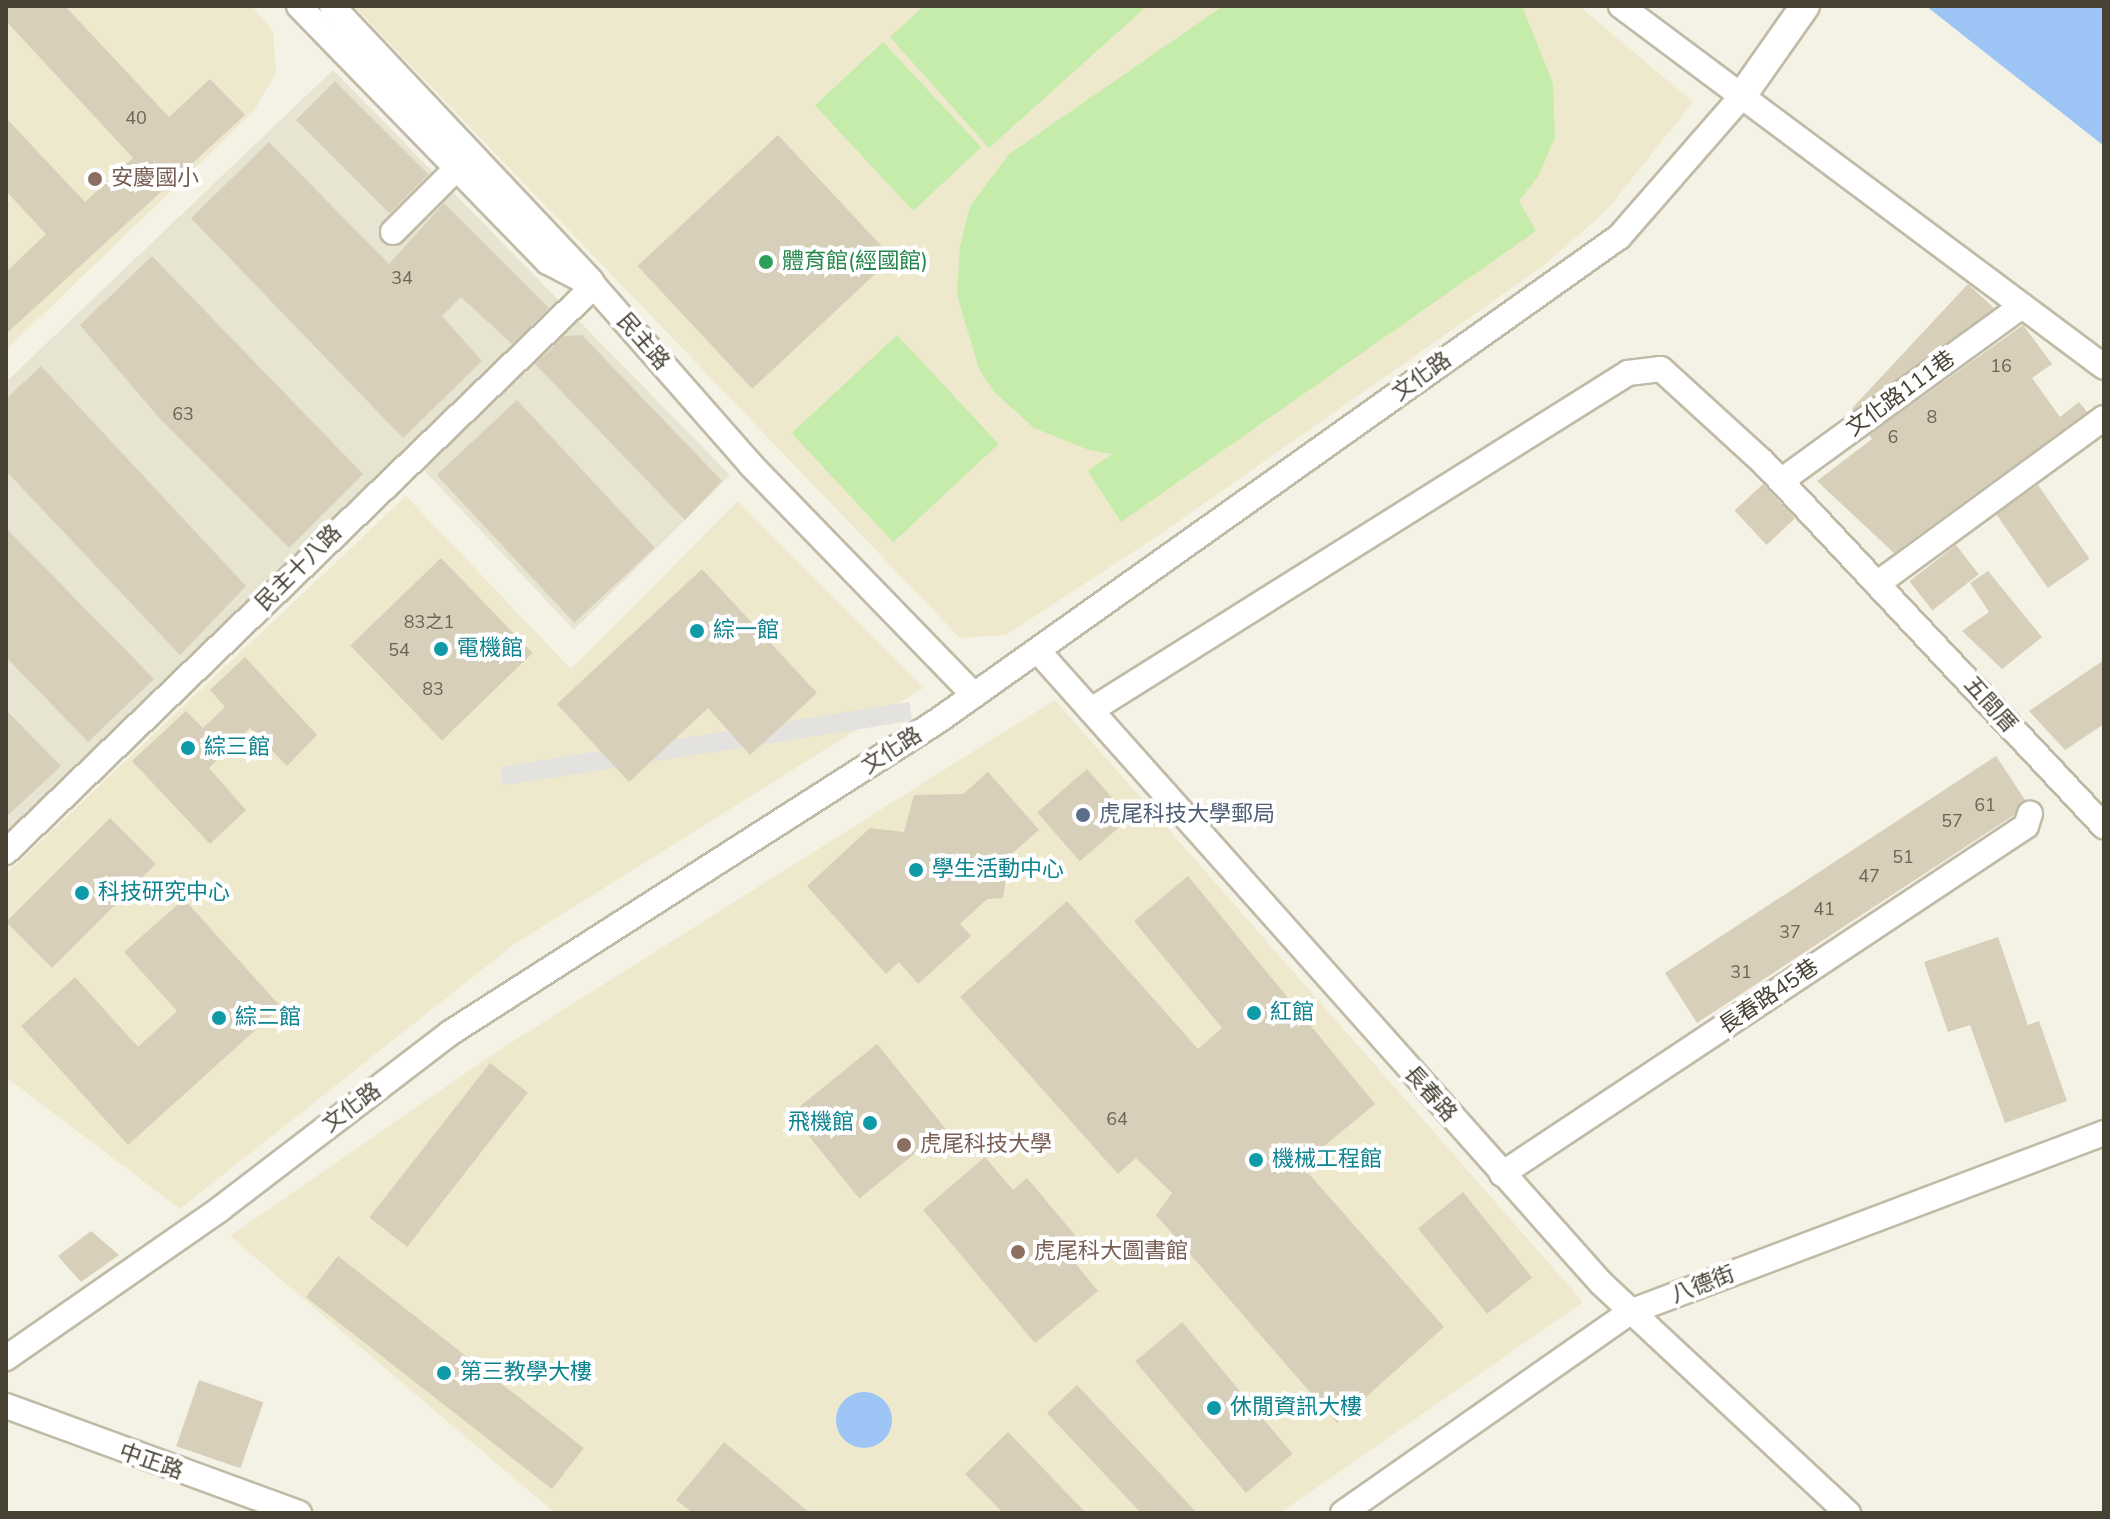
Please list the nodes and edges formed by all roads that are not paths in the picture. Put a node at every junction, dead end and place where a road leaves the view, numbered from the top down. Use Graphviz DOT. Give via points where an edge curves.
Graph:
graph roads {
  1 [pos="299,6"];
  2 [pos="332,6"];
  3 [pos="1621,6"];
  4 [pos="1805,6"];
  5 [pos="1741,97"];
  6 [pos="465,161"];
  7 [pos="393,232"];
  8 [pos="594,286"];
  9 [pos="2022,306"];
  10 [pos="2104,367"];
  11 [pos="2104,418"];
  12 [pos="1781,481"];
  13 [pos="1877,584"];
  14 [pos="1038,651"];
  15 [pos="974,695"];
  16 [pos="1093,709"];
  17 [pos="2030,814"];
  18 [pos="2104,826"];
  19 [pos="6,852"];
  20 [pos="2104,1133"];
  21 [pos="1502,1174"];
  22 [pos="1630,1312"];
  23 [pos="6,1358"];
  24 [pos="6,1406"];
  25 [pos="299,1513"];
  26 [pos="1343,1513"];
  27 [pos="1848,1513"];
  1 -- 6 [label="street, 民主路"];
  2 -- 6 [label="street"];
  3 -- 5 [label="street"];
  4 -- 5 [label="street"];
  5 -- 9 [label="street"];
  5 -- 14 [label="street, 文化路" via="1619,237"];
  6 -- 7 [label="street"];
  6 -- 8 [label="street, 民主路" via="548,262"];
  8 -- 15 [label="street, 民主路" via="751,465"];
  8 -- 19 [label="street, 民主十八路"];
  9 -- 10 [label="street"];
  9 -- 12 [label="street, 文化路111巷"];
  11 -- 13 [label="street"];
  12 -- 13 [label="street"];
  12 -- 16 [label="street" via="1661,369 1628,373"];
  13 -- 18 [label="street, 五間厝"];
  14 -- 15 [label="street, 文化路"];
  14 -- 16 [label="street, 長春路"];
  15 -- 23 [label="street, 文化路" via="450,1033 220,1209"];
  16 -- 21 [label="street, 長春路"];
  17 -- 21 [label="street, 長春路45巷" via="2026,826"];
  20 -- 22 [label="street, 八德街"];
  21 -- 22 [label="street, 長春路"];
  22 -- 26 [label="street, 八德街"];
  22 -- 27 [label="street, 長春路"];
  24 -- 25 [label="street, 中正路"];
}
